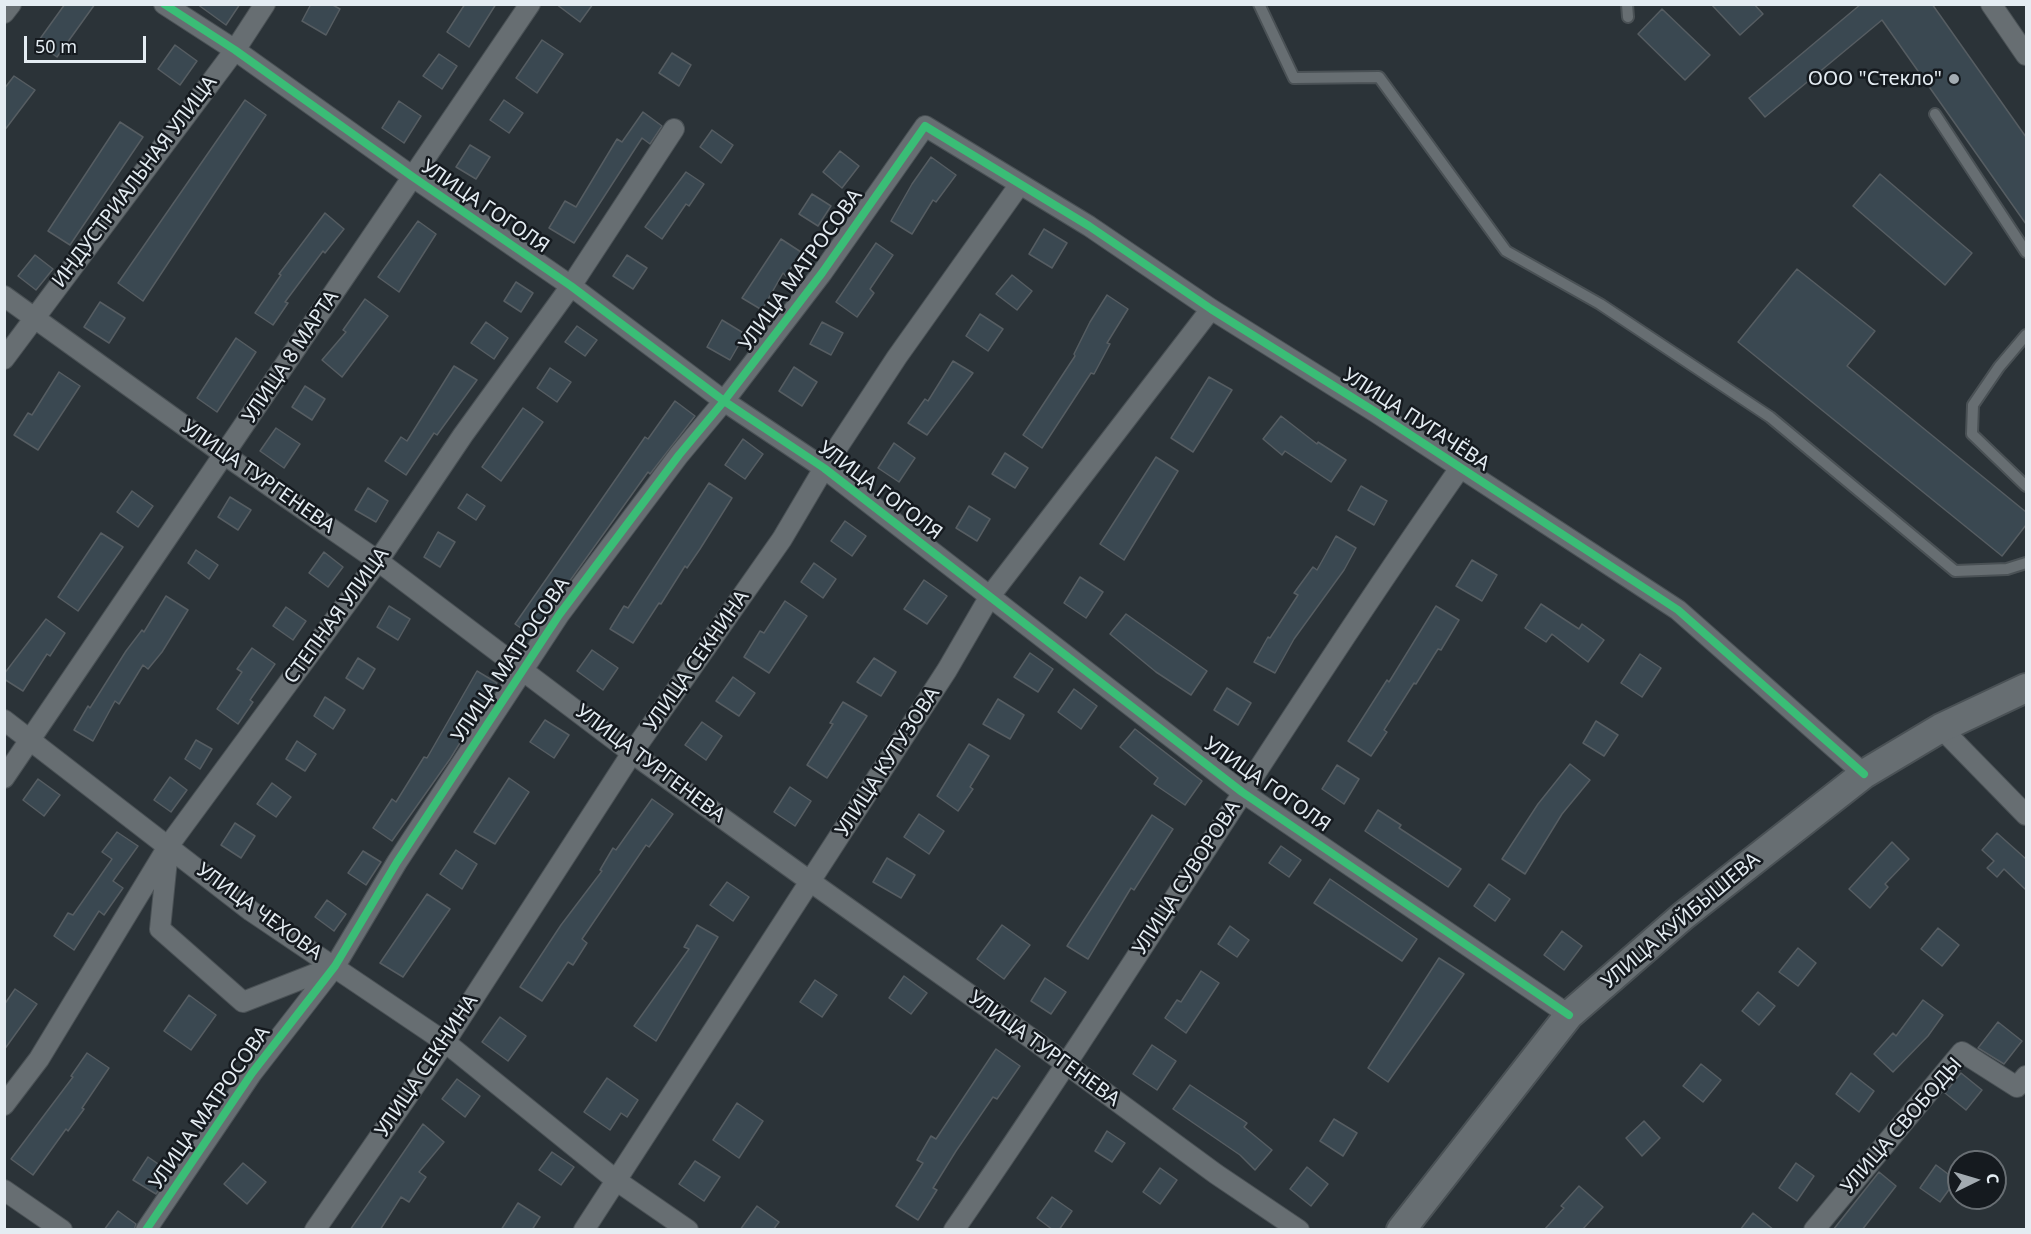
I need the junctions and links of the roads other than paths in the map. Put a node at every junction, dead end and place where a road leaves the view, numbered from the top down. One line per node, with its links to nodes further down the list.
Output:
1 (11, 4): 8 (street)
2 (164, 4): 10 (street, УЛИЦА ГОГОЛЯ)
3 (265, 4): 10 (street, ИНДУСТРИАЛЬНАЯ УЛИЦА)
4 (530, 4): 15 (street, УЛИЦА 8 МАРТА)
5 (1258, 4): 30 (lane)
6 (1627, 4): 9 (lane)
7 (1991, 4): 11 (street)
8 (4, 13)
9 (1628, 17)
10 (235, 50): 15 (street, УЛИЦА ГОГОЛЯ); 21 (street, ИНДУСТРИАЛЬНАЯ УЛИЦА)
11 (2026, 55)
12 (1935, 114): 17 (lane)
13 (925, 126): 16 (street, УЛИЦА ПУГАЧЁВА); 24 (street, УЛИЦА МАТРОСОВА)
14 (674, 129): 18 (street, СТЕПНАЯ УЛИЦА)
15 (413, 177): 18 (street, УЛИЦА ГОГОЛЯ); 25 (street, УЛИЦА 8 МАРТА)
16 (1020, 184): 20 (street, УЛИЦА ПУГАЧЁВА); 26 (street, УЛИЦА СЕКНИНА)
17 (2026, 252)
18 (571, 286): 24 (street, УЛИЦА ГОГОЛЯ); 29 (street, СТЕПНАЯ УЛИЦА)
19 (4, 296): 21 (street, УЛИЦА ТУРГЕНЕВА)
20 (1211, 309): 27 (street, УЛИЦА ПУГАЧЁВА); 31 (street, УЛИЦА КУТУЗОВА)
21 (34, 316): 23 (street, ИНДУСТРИАЛЬНАЯ УЛИЦА); 25 (street, УЛИЦА ТУРГЕНЕВА)
22 (2026, 335): 28 (lane)
23 (4, 359)
24 (724, 401): 26 (street, УЛИЦА ГОГОЛЯ); 32 (street, УЛИЦА МАТРОСОВА)
25 (225, 455): 29 (street, УЛИЦА ТУРГЕНЕВА); 36 (street, УЛИЦА 8 МАРТА)
26 (824, 468): 31 (street, УЛИЦА ГОГОЛЯ); 37 (street, УЛИЦА СЕКНИНА)
27 (1460, 468): 38 (street, УЛИЦА ПУГАЧЁВА); 40 (street, УЛИЦА СУВОРОВА)
28 (2026, 486)
29 (378, 561): 32 (street, УЛИЦА ТУРГЕНЕВА); 42 (street, СТЕПНАЯ УЛИЦА)
30 (2026, 563)
31 (990, 596): 40 (street, УЛИЦА ГОГОЛЯ); 43 (street, УЛИЦА КУТУЗОВА)
32 (524, 669): 37 (street, УЛИЦА ТУРГЕНЕВА); 44 (street, УЛИЦА МАТРОСОВА)
33 (2026, 688): 35 (main road, УЛИЦА КУЙБЫШЕВА)
34 (4, 720): 36 (street, УЛИЦА ЧЕХОВА)
35 (1941, 728): 38 (main road, УЛИЦА КУЙБЫШЕВА); 41 (street)
36 (32, 739): 39 (street); 42 (street, УЛИЦА ЧЕХОВА)
37 (633, 753): 43 (street, УЛИЦА ТУРГЕНЕВА); 46 (street, УЛИЦА СЕКНИНА)
38 (1864, 774): 45 (main road, УЛИЦА КУЙБЫШЕВА)
39 (4, 777)
40 (1242, 792): 45 (street, УЛИЦА ГОГОЛЯ); 47 (street, УЛИЦА СУВОРОВА)
41 (2026, 814)
42 (169, 845): 44 (street, УЛИЦА ЧЕХОВА); 44 (street); 49 (street, СТЕПНАЯ УЛИЦА)
43 (811, 882): 47 (street, УЛИЦА ТУРГЕНЕВА); 50 (street, УЛИЦА КУТУЗОВА)
44 (335, 966): 46 (street, УЛИЦА ЧЕХОВА); 53 (street, УЛИЦА МАТРОСОВА)
45 (1569, 1014): 59 (main road, УЛИЦА КУЙБЫШЕВА)
46 (445, 1042): 50 (street, УЛИЦА ЧЕХОВА); 54 (street, УЛИЦА СЕКНИНА)
47 (1067, 1065): 57 (street, УЛИЦА СУВОРОВА); 58 (street, УЛИЦА ТУРГЕНЕВА)
48 (2026, 1076): 60 (street, УЛИЦА СВОБОДЫ)
49 (4, 1105)
50 (617, 1181): 55 (street, УЛИЦА КУТУЗОВА); 56 (street, УЛИЦА ЧЕХОВА)
51 (4, 1190): 52 (street)
52 (62, 1230)
53 (146, 1230)
54 (315, 1230)
55 (584, 1230)
56 (688, 1230)
57 (954, 1230)
58 (1299, 1230)
59 (1401, 1230)
60 (1814, 1230)

